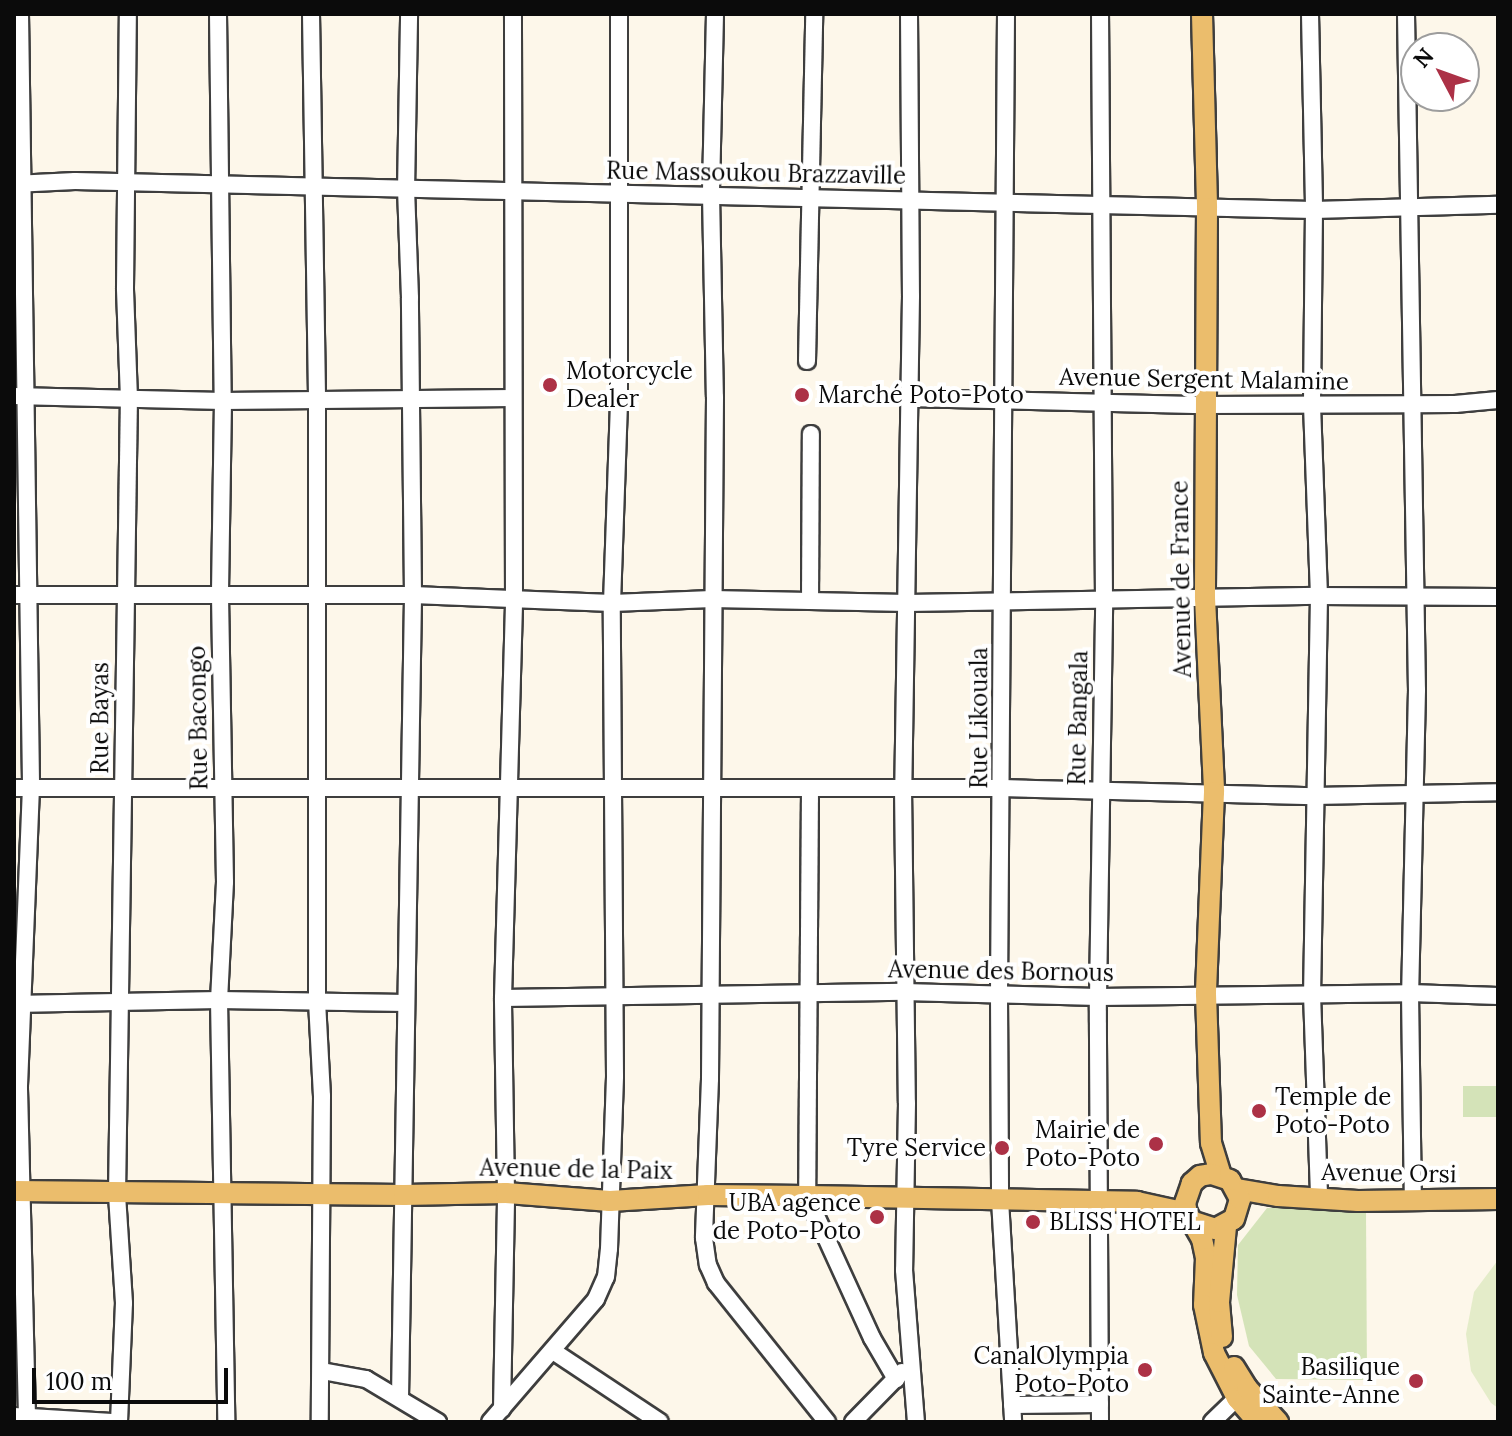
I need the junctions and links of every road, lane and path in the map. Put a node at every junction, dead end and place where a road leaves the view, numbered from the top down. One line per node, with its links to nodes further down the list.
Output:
1 (20, 14): 17 (street)
2 (128, 14): 16 (street, Rue Bayas)
3 (218, 14): 19 (street, Rue Bacongo)
4 (311, 14): 18 (street)
5 (409, 14): 20 (street)
6 (513, 14): 21 (street)
7 (619, 14): 23 (street)
8 (715, 14): 22 (street)
9 (814, 14): 24 (street)
10 (909, 14): 25 (street)
11 (1006, 14): 26 (street, Rue Likouala)
12 (1100, 14): 27 (street, Rue Bangala)
13 (1202, 14): 29 (main road, Avenue de France)
14 (1310, 14): 31 (street)
15 (1406, 14): 30 (street)
16 (126, 183): 17 (street, Rue Massoukou Brazzaville); 19 (street, Rue Massoukou Brazzaville); 36 (street, Rue Bayas)
17 (19, 184): 33 (street)
18 (315, 186): 19 (street, Rue Massoukou Brazzaville); 20 (street, Rue Massoukou Brazzaville); 37 (street)
19 (220, 187): 40 (street, Rue Bacongo)
20 (406, 191): 21 (street, Rue Massoukou Brazzaville); 41 (street)
21 (515, 192): 23 (street, Rue Massoukou Brazzaville); 34 (street)
22 (711, 194): 23 (street, Rue Massoukou Brazzaville); 24 (street, Rue Massoukou Brazzaville); 56 (street)
23 (620, 195): 61 (street)
24 (810, 198): 25 (street, Rue Massoukou Brazzaville); 32 (street)
25 (910, 199): 26 (street, Rue Massoukou Brazzaville); 35 (street)
26 (1007, 202): 27 (street, Rue Massoukou Brazzaville); 38 (street, Rue Likouala)
27 (1099, 205): 29 (street, Rue Massoukou Brazzaville); 42 (street, Rue Bangala)
28 (1498, 205): 30 (street, Rue Massoukou Brazzaville)
29 (1207, 208): 31 (street, Rue Massoukou Brazzaville); 44 (main road, Avenue de France)
30 (1412, 208): 31 (street, Rue Massoukou Brazzaville); 43 (street)
31 (1314, 210): 45 (street)
32 (807, 361)
33 (20, 396): 36 (street); 47 (street)
34 (513, 398): 41 (street); 59 (street)
35 (909, 398): 38 (street, Avenue Sergent Malamine); 62 (street)
36 (129, 399): 40 (street); 48 (street, Rue Bayas)
37 (317, 400): 40 (street); 41 (street); 51 (street)
38 (1003, 400): 42 (street, Avenue Sergent Malamine); 57 (street, Rue Likouala)
39 (1498, 400): 43 (street, Avenue Sergent Malamine)
40 (223, 401): 50 (street, Rue Bacongo)
41 (410, 401): 49 (street)
42 (1101, 402): 44 (street, Avenue Sergent Malamine); 58 (street, Rue Bangala)
43 (1413, 403): 45 (street, Avenue Sergent Malamine); 53 (street)
44 (1204, 405): 45 (street, Avenue Sergent Malamine); 55 (main road, Avenue de France)
45 (1312, 405): 52 (street)
46 (811, 434): 60 (street)
47 (20, 595): 48 (street); 65 (street)
48 (123, 595): 50 (street); 66 (street, Rue Bayas)
49 (413, 595): 51 (street); 59 (street); 73 (street)
50 (220, 596): 51 (street); 72 (street, Rue Bacongo)
51 (316, 596): 63 (street)
52 (1319, 596): 53 (street); 55 (street); 79 (street)
53 (1414, 596): 54 (street); 77 (street)
54 (1498, 597)
55 (1205, 598): 58 (street); 76 (main road, Avenue de France)
56 (712, 599): 60 (street); 61 (street); 67 (street)
57 (1003, 599): 58 (street); 62 (street); 70 (street, Rue Likouala)
58 (1104, 599): 75 (street, Rue Bangala)
59 (514, 600): 61 (street); 64 (street)
60 (810, 601): 62 (street)
61 (612, 603): 74 (street)
62 (907, 603): 69 (street)
63 (319, 786): 72 (street); 73 (street); 92 (street)
64 (511, 786): 73 (street); 74 (street); 89 (street)
65 (31, 787): 66 (street); 68 (street); 95 (street)
66 (124, 787): 72 (street); 93 (street, Rue Bayas)
67 (711, 787): 71 (street); 74 (street); 82 (street)
68 (14, 788)
69 (903, 788): 70 (street); 71 (street); 80 (street)
70 (1002, 788): 75 (street); 86 (street, Rue Likouala)
71 (810, 789): 85 (street)
72 (222, 790): 91 (street, Rue Bacongo)
73 (411, 790): 94 (street)
74 (615, 790): 90 (street)
75 (1101, 791): 76 (street); 88 (street, Rue Bangala)
76 (1214, 792): 79 (street); 83 (main road, Avenue de France)
77 (1414, 792): 78 (street); 79 (street); 81 (street)
78 (1498, 792)
79 (1314, 796): 84 (street)
80 (904, 992): 85 (street, Avenue des Bornous); 86 (street, Avenue des Bornous); 106 (street)
81 (1410, 993): 84 (street, Avenue des Bornous); 87 (street, Avenue des Bornous); 109 (street)
82 (709, 994): 85 (street, Avenue des Bornous); 90 (street, Avenue des Bornous); 103 (street)
83 (1206, 994): 84 (street, Avenue des Bornous); 88 (street, Avenue des Bornous); 99 (main road, Avenue de France)
84 (1312, 994): 105 (street)
85 (807, 995): 104 (street)
86 (999, 995): 88 (street, Avenue des Bornous); 108 (street, Rue Likouala)
87 (1498, 996)
88 (1098, 997): 112 (street, Rue Bangala)
89 (503, 998): 90 (street, Avenue des Bornous); 98 (street)
90 (612, 998): 110 (street)
91 (219, 1000): 92 (street); 93 (street); 100 (street, Rue Bacongo)
92 (317, 1001): 94 (street); 97 (street)
93 (123, 1002): 95 (street); 101 (street, Rue Bayas)
94 (406, 1003): 102 (street)
95 (17, 1004): 96 (street)
96 (17, 1192): 101 (main road, Avenue de la Paix); 123 (street)
97 (320, 1192): 100 (main road, Avenue de la Paix); 102 (main road, Avenue de la Paix); 116 (street)
98 (506, 1193): 102 (main road, Avenue de la Paix); 110 (main road, Avenue de la Paix); 121 (street)
99 (1219, 1193): 105 (main road, Avenue Orsi); 111 (main road); 113 (main road); 113 (main road); 119 (main road)
100 (223, 1194): 101 (main road, Avenue de la Paix); 127 (street, Rue Bacongo)
101 (117, 1195): 126 (street, Rue Bayas)
102 (404, 1195): 118 (street)
103 (708, 1195): 104 (main road, Avenue de la Paix); 110 (main road, Avenue de la Paix); 132 (street)
104 (807, 1196): 106 (main road, Avenue de la Paix); 117 (street)
105 (1319, 1198): 109 (main road, Avenue Orsi)
106 (904, 1199): 108 (main road, Avenue de la Paix); 115 (street)
107 (1498, 1199): 109 (main road, Avenue Orsi)
108 (1000, 1200): 112 (main road, Avenue de la Paix); 122 (street, Rue Likouala)
109 (1413, 1200)
110 (610, 1201): 114 (street)
111 (1137, 1202): 112 (main road, Avenue de la Paix); 113 (main road)
112 (1100, 1203): 120 (street, Rue Bangala)
113 (1190, 1218): 119 (main road)
114 (553, 1351): 121 (street); 131 (street)
115 (909, 1365): 117 (street); 134 (street)
116 (322, 1371): 118 (street); 128 (street)
117 (896, 1379): 133 (street)
118 (400, 1398): 129 (street)
119 (1249, 1402): 124 (street); 136 (main road)
120 (1100, 1404): 122 (street); 135 (street, Rue Bangala)
121 (502, 1409): 130 (street)
122 (1012, 1413)
123 (22, 1418): 125 (street)
124 (1219, 1420)
125 (112, 1422)
126 (119, 1422)
127 (226, 1422)
128 (320, 1422)
129 (438, 1422)
130 (490, 1422)
131 (660, 1422)
132 (827, 1422)
133 (853, 1422)
134 (916, 1422)
135 (1100, 1422)
136 (1278, 1422)

